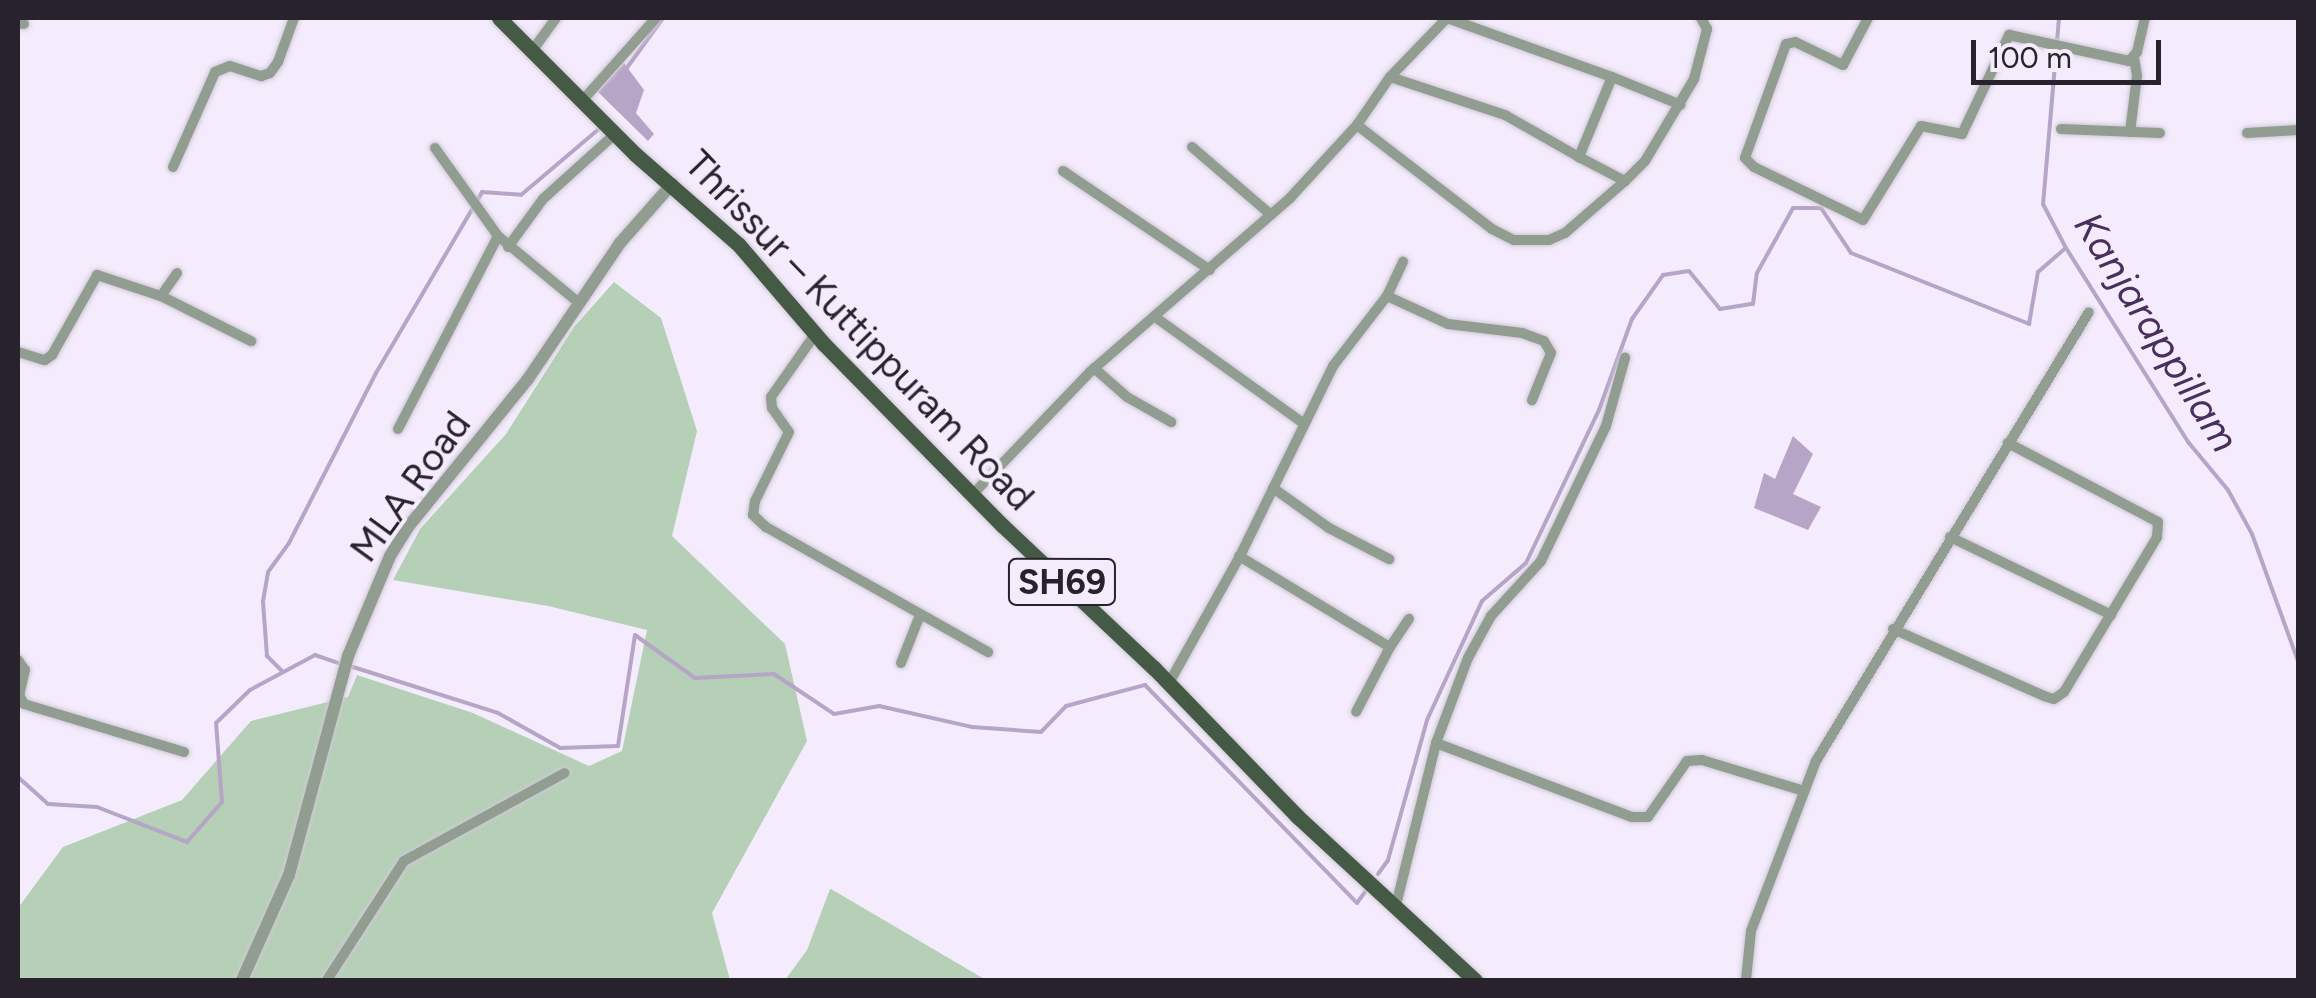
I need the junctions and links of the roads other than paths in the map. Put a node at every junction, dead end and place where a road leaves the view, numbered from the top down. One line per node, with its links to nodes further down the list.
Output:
1 (294, 18): 25 (street)
2 (499, 18): 9 (main road, Thrissur – Kuttippuram Road / SH69)
3 (556, 18): 9 (street)
4 (656, 18): 13 (street)
5 (1447, 18): 11 (street); 12 (street)
6 (1701, 18): 14 (street)
7 (1868, 18): 10 (street)
8 (2146, 18): 10 (street)
9 (532, 51): 13 (main road, Thrissur – Kuttippuram Road / SH69)
10 (2134, 58): 19 (street)
11 (1390, 77): 15 (street); 24 (street)
12 (1612, 77): 14 (street); 24 (street)
13 (582, 100): 16 (main road, Thrissur – Kuttippuram Road / SH69)
14 (1682, 105): 27 (street)
15 (1358, 124): 27 (street); 29 (street)
16 (608, 127): 28 (main road, Thrissur – Kuttippuram Road / SH69); 31 (street)
17 (2061, 129): 19 (street)
18 (2298, 130): 21 (street)
19 (2130, 132): 20 (street)
20 (2160, 133)
21 (2247, 133)
22 (1192, 147): 29 (street)
23 (435, 148): 30 (street)
24 (1579, 157): 27 (street)
25 (173, 167)
26 (1064, 171): 33 (street)
27 (1625, 182)
28 (672, 184): 37 (street, MLA Road); 40 (main road, Thrissur – Kuttippuram Road / SH69)
29 (1271, 216): 33 (street)
30 (498, 236): 31 (street); 48 (street)
31 (508, 247): 37 (street)
32 (1403, 261): 36 (street)
33 (1210, 270): 39 (street)
34 (177, 273): 35 (street)
35 (161, 296): 41 (street); 42 (street)
36 (1387, 296): 45 (street); 47 (street)
37 (579, 303): 70 (street, MLA Road)
38 (2089, 312): 49 (street)
39 (1155, 317): 44 (street); 47 (street)
40 (816, 333): 51 (main road, Thrissur – Kuttippuram Road / SH69); 55 (street)
41 (251, 341)
42 (18, 352)
43 (1626, 358): 65 (street)
44 (1094, 368): 46 (street); 51 (street)
45 (1532, 400)
46 (1170, 422)
47 (1303, 423): 50 (street)
48 (398, 428)
49 (2008, 443): 52 (street); 56 (street)
50 (1273, 488): 53 (street); 54 (street)
51 (972, 494): 63 (main road, Thrissur – Kuttippuram Road / SH69)
52 (1950, 538): 56 (street); 58 (street)
53 (1240, 556): 59 (street); 63 (street)
54 (1389, 559)
55 (920, 615): 60 (street); 62 (street)
56 (2110, 615): 58 (street)
57 (1409, 619): 59 (street)
58 (1894, 629): 68 (street)
59 (1390, 648): 64 (street)
60 (988, 652)
61 (18, 660): 66 (street)
62 (901, 663)
63 (1170, 683): 69 (main road, Thrissur – Kuttippuram Road / SH69)
64 (1356, 712)
65 (1436, 743): 68 (street); 69 (street)
66 (184, 752)
67 (566, 772): 71 (street)
68 (1804, 792): 73 (street)
69 (1396, 905): 72 (main road, Thrissur – Kuttippuram Road / SH69)
70 (242, 980)
71 (327, 980)
72 (1475, 980)
73 (1746, 980)

